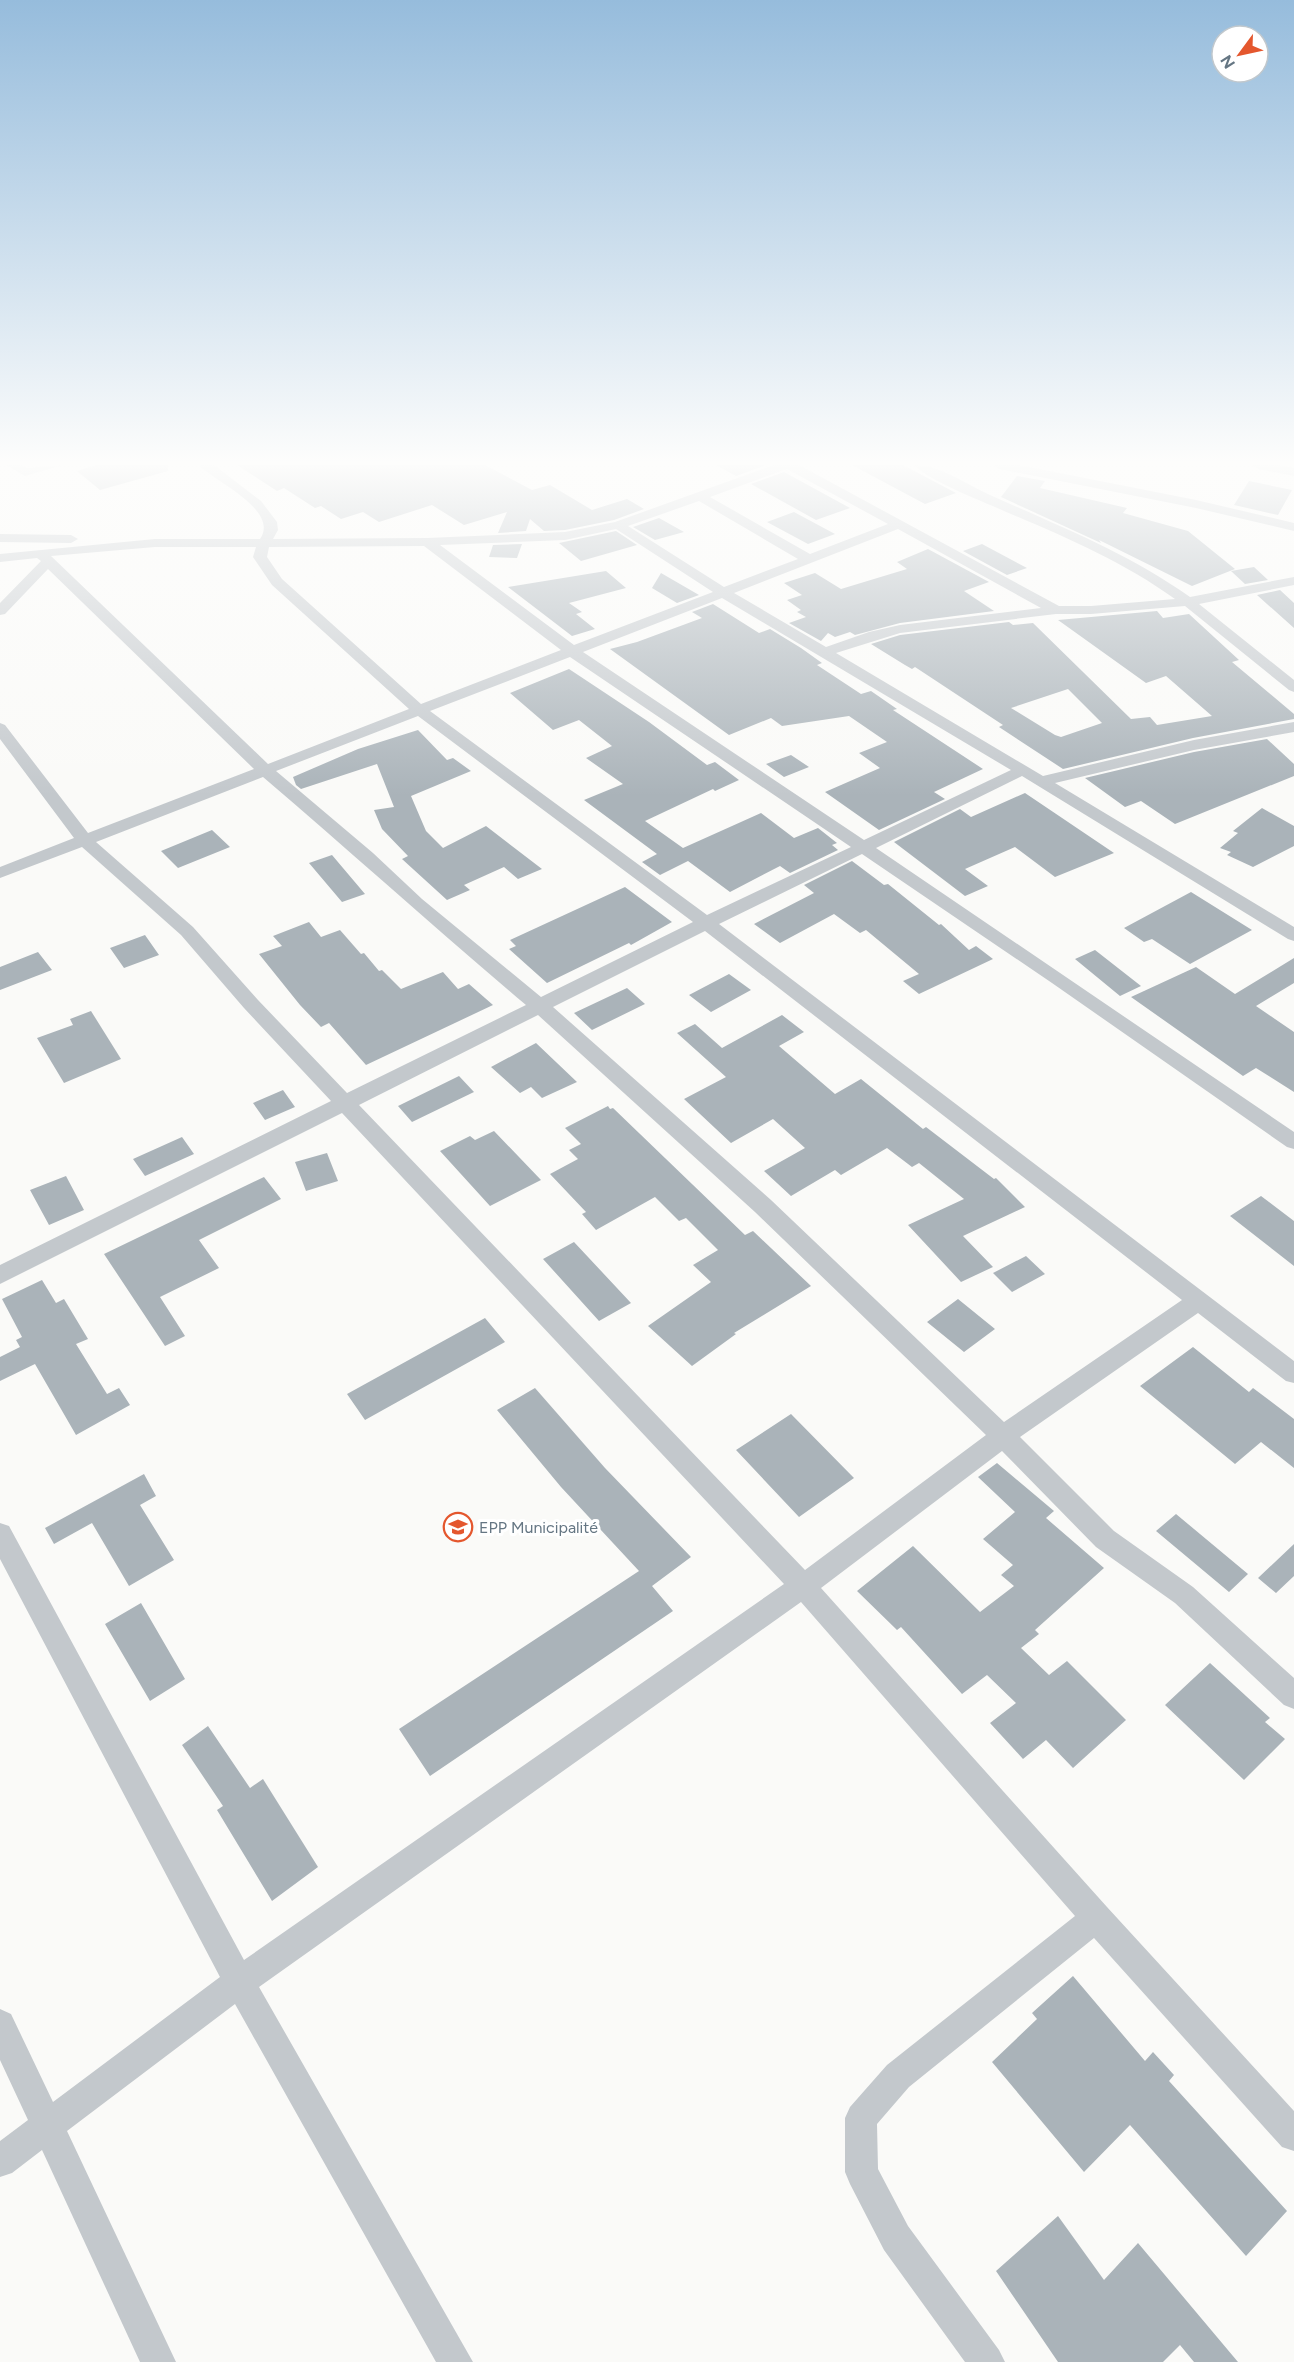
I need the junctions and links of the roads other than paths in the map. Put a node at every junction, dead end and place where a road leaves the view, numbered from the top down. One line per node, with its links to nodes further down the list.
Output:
1 (29, 575): 13 (street)
2 (63, 575): 20 (street)
3 (273, 575): 17 (street)
4 (471, 575): 14 (street)
5 (696, 575): 10 (street)
6 (766, 575): 10 (street)
7 (993, 575): 12 (street)
8 (1148, 575): 11 (street)
9 (1293, 581): 11 (street)
10 (724, 593): 14 (street); 15 (street)
11 (1187, 602): 12 (street); 16 (street)
12 (1056, 610): 15 (street)
13 (0, 611)
14 (573, 652): 17 (street); 24 (street)
15 (826, 652): 21 (street)
16 (1294, 687)
17 (420, 711): 20 (street); 26 (street)
18 (1294, 727): 22 (street)
19 (0, 728): 23 (street)
20 (265, 770): 23 (street); 28 (street)
21 (1023, 770): 22 (street); 24 (street)
22 (1041, 781): 27 (street)
23 (84, 840): 25 (street); 29 (street)
24 (865, 848): 26 (street); 30 (street)
25 (0, 873)
26 (706, 923): 28 (street); 32 (street)
27 (1294, 935)
28 (541, 1006): 29 (street); 34 (street)
29 (345, 1103): 31 (street); 36 (street)
30 (1294, 1142)
31 (0, 1275)
32 (1199, 1300): 33 (street); 34 (street)
33 (1294, 1374)
34 (1003, 1436): 36 (street); 37 (street)
35 (0, 1534): 39 (street)
36 (802, 1586): 38 (street); 39 (street)
37 (1294, 1696)
38 (1096, 1918): 42 (street); 46 (street)
39 (238, 1982): 41 (street); 45 (street)
40 (0, 2025): 41 (street)
41 (46, 2126): 43 (street); 44 (street)
42 (1294, 2135)
43 (0, 2161)
44 (158, 2362)
45 (455, 2362)
46 (987, 2362)

